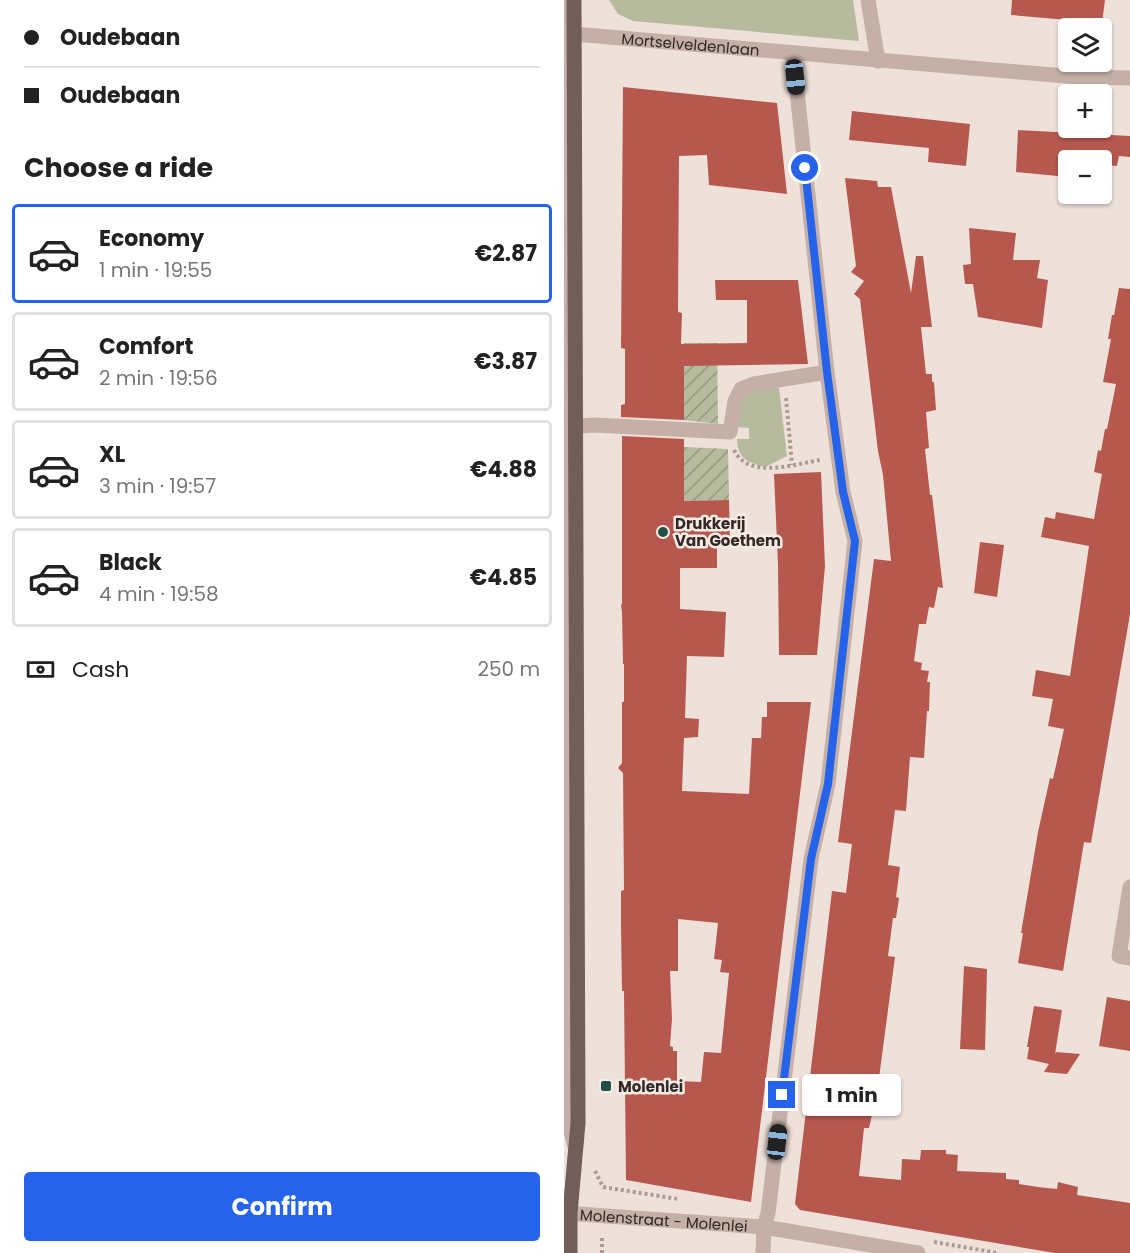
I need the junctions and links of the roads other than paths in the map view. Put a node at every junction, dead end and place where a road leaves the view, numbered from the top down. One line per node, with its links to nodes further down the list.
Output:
1 (564, 0): 8 (street)
2 (574, 0): 4 (main road)
3 (868, 0): 6 (street)
4 (574, 34): 5 (street, Mortselveldenlaan); 8 (main road)
5 (793, 54): 6 (street, Mortselveldenlaan); 9 (street)
6 (878, 61): 7 (street, Mortselveldenlaan)
7 (1130, 78)
8 (568, 138): 10 (main road); 13 (street)
9 (827, 372): 10 (street); 15 (street)
10 (577, 426): 13 (main road)
11 (1130, 887): 12 (street)
12 (1130, 958)
13 (577, 1153): 14 (main road)
14 (567, 1213): 15 (street, Molenstraat - Molenlei); 16 (main road)
15 (764, 1227): 17 (street); 18 (street, Molenstraat - Molenlei)
16 (570, 1253)
17 (763, 1253)
18 (918, 1253)

